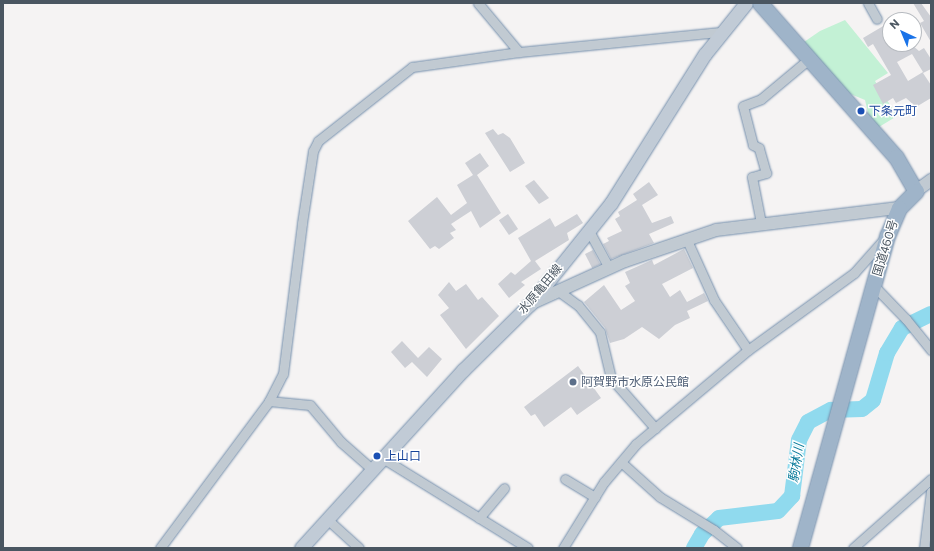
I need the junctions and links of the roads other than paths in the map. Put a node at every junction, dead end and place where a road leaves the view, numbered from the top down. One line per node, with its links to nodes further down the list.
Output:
1 (478, 3): 7 (street)
2 (746, 3): 6 (main road, 水原亀田線)
3 (868, 3): 5 (street)
4 (766, 5): 8 (highway)
5 (877, 19)
6 (721, 32): 7 (street); 13 (main road, 水原亀田線)
7 (519, 52): 22 (street)
8 (809, 59): 10 (highway); 12 (street)
9 (931, 180): 10 (street)
10 (916, 191): 11 (highway, 国道460号)
11 (899, 208): 12 (street); 14 (highway, 国道460号)
12 (761, 223): 15 (street)
13 (589, 231): 16 (street); 19 (main road, 水原亀田線)
14 (887, 236): 17 (highway, 国道460号); 20 (street)
15 (686, 238): 16 (street); 20 (street)
16 (609, 268): 18 (street)
17 (874, 286): 21 (street); 40 (highway, 国道460号)
18 (556, 290): 19 (street); 23 (street)
19 (530, 304): 24 (main road, 水原亀田線)
20 (748, 350): 23 (street)
21 (930, 351)
22 (269, 401): 26 (street); 34 (street)
23 (655, 428): 25 (street)
24 (384, 458): 26 (main road, 水原亀田線); 33 (street)
25 (622, 462): 31 (street); 39 (street)
26 (373, 470): 32 (main road, 水原亀田線)
27 (565, 479): 31 (street)
28 (931, 479): 41 (street)
29 (504, 488): 33 (street)
30 (931, 491): 42 (street)
31 (595, 497): 38 (street)
32 (327, 518): 35 (main road, 水原亀田線); 36 (street)
33 (479, 518): 37 (street)
34 (160, 548)
35 (301, 548)
36 (359, 548)
37 (528, 548)
38 (563, 548)
39 (737, 548)
40 (800, 548)
41 (853, 548)
42 (924, 548)

